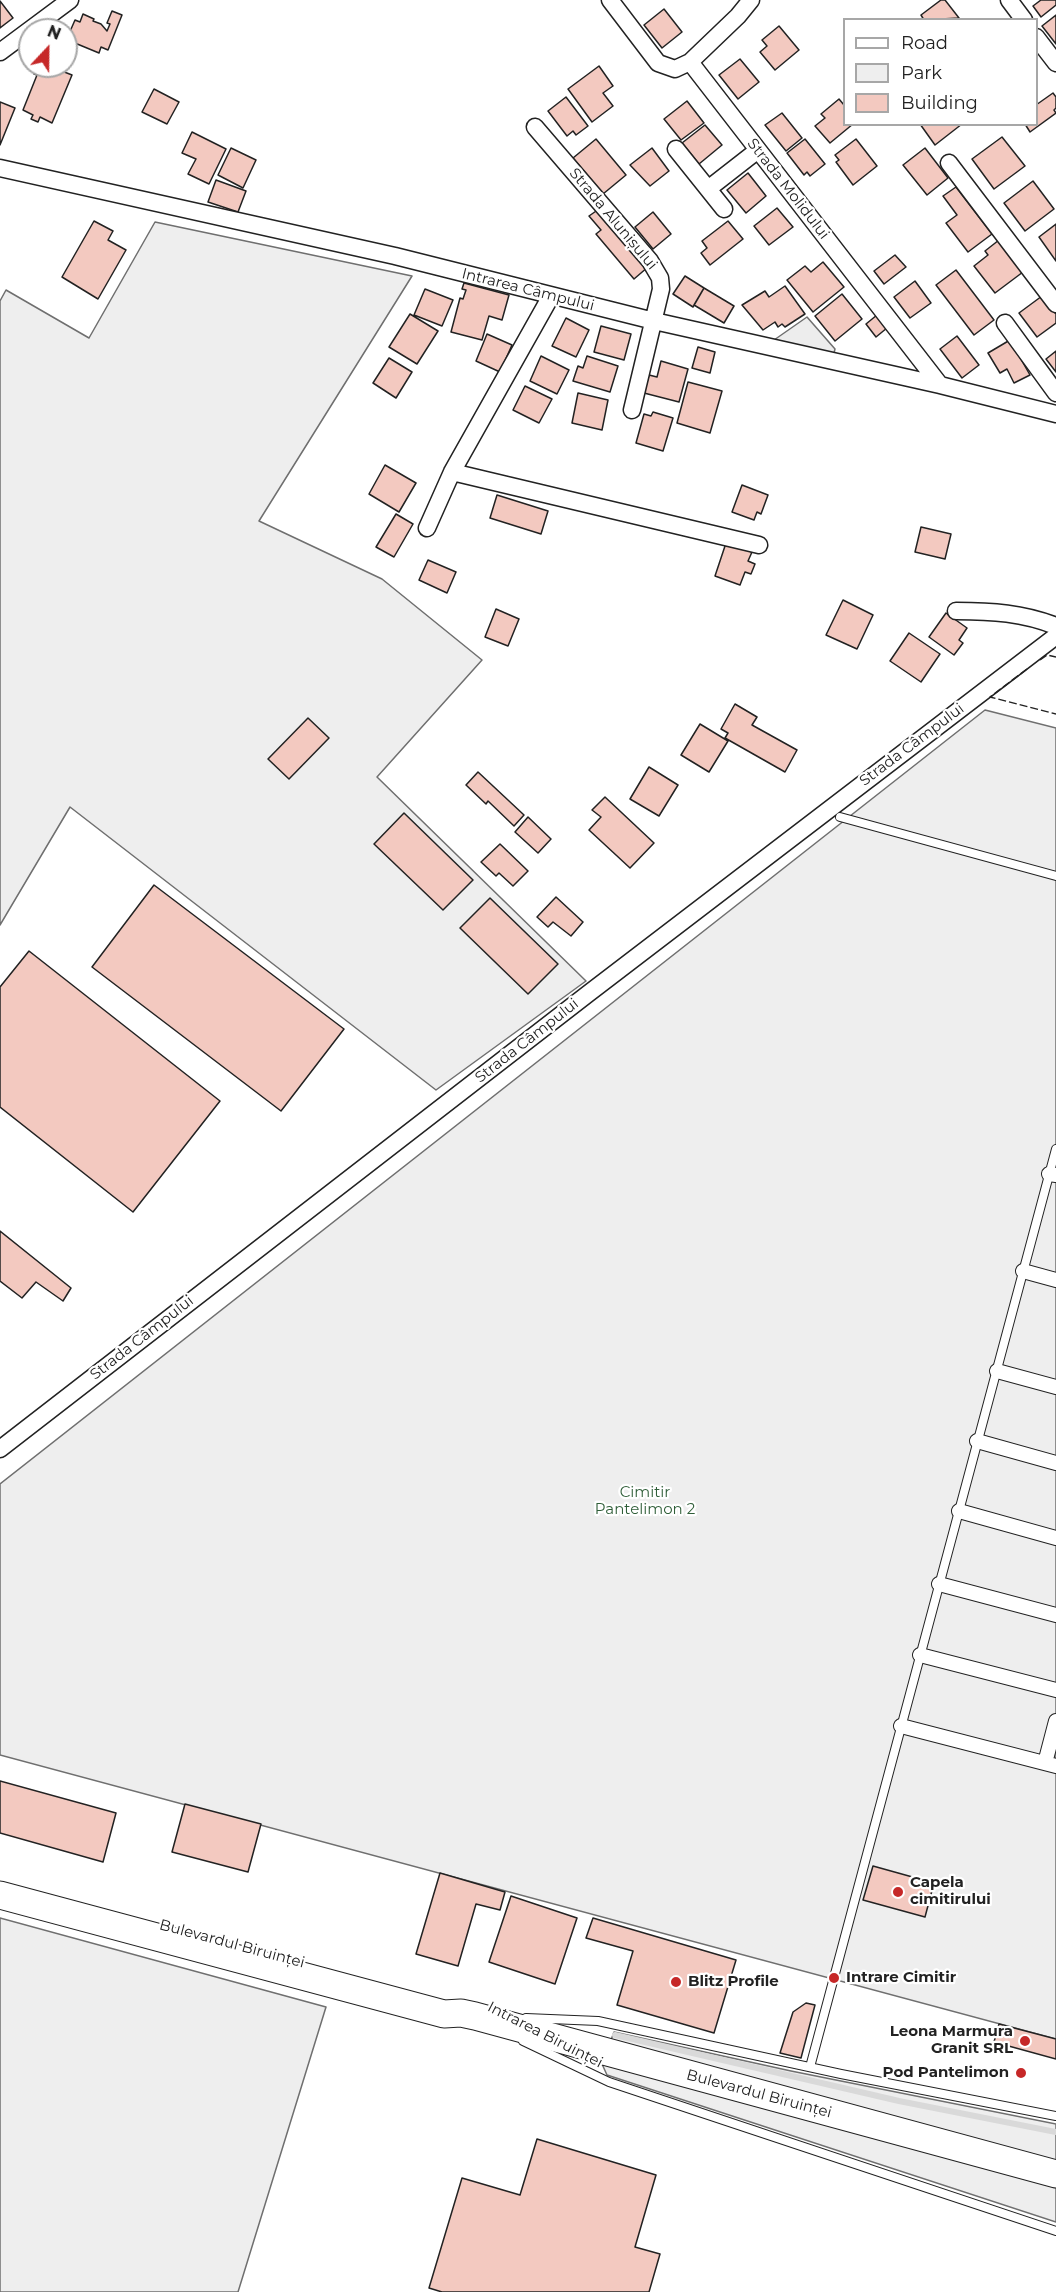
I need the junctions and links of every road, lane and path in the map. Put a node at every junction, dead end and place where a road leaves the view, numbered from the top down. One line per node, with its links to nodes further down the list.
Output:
1 (610, 0): 8 (street)
2 (751, 0): 8 (street)
3 (1010, 0): 5 (street)
4 (62, 2): 7 (street)
5 (1023, 18)
6 (1038, 40): 9 (street)
7 (0, 52)
8 (690, 62): 12 (street, Strada Molidului)
9 (1056, 63)
10 (536, 127): 19 (street, Strada Alunișului)
11 (676, 148): 15 (street)
12 (758, 150): 15 (street); 21 (street, Strada Molidului)
13 (949, 163): 18 (street)
14 (0, 168): 17 (street, Intrarea Câmpului)
15 (708, 189): 16 (street)
16 (724, 209)
17 (551, 296): 19 (street, Intrarea Câmpului); 25 (street)
18 (1056, 304)
19 (654, 321): 21 (street, Intrarea Câmpului); 23 (street, Strada Alunișului)
20 (1005, 323): 22 (street)
21 (940, 385): 24 (street, Intrarea Câmpului)
22 (1056, 393)
23 (632, 410)
24 (1056, 414)
25 (452, 472): 26 (street); 27 (street)
26 (427, 528)
27 (759, 545)
28 (956, 611): 29 (street)
29 (1055, 636): 39 (street, Strada Câmpului)
30 (840, 817): 31 (lane)
31 (1056, 876)
32 (1056, 1149): 33 (lane)
33 (1053, 1174): 34 (lane)
34 (1023, 1271): 35 (street); 36 (lane)
35 (1056, 1280)
36 (996, 1371): 37 (street); 38 (lane)
37 (1056, 1387)
38 (977, 1442): 40 (street); 41 (lane)
39 (0, 1449)
40 (1056, 1463)
41 (959, 1511): 42 (street); 43 (lane)
42 (1056, 1538)
43 (939, 1584): 44 (street); 45 (lane)
44 (1056, 1615)
45 (920, 1655): 46 (street); 48 (lane)
46 (1056, 1690)
47 (1056, 1721): 49 (street)
48 (901, 1726): 49 (street); 53 (lane)
49 (1050, 1764)
50 (0, 1882): 52 (main road, Bulevardul Biruinței)
51 (0, 1895): 52 (main road, Bulevardul Biruinței)
52 (468, 2014): 53 (lane, Intrarea Biruinței); 55 (main road, Bulevardul Biruinței); 56 (lane, Intrarea Biruinței)
53 (810, 2067): 54 (lane, Intrarea Biruinței)
54 (1056, 2116)
55 (1056, 2174)
56 (1056, 2230)

